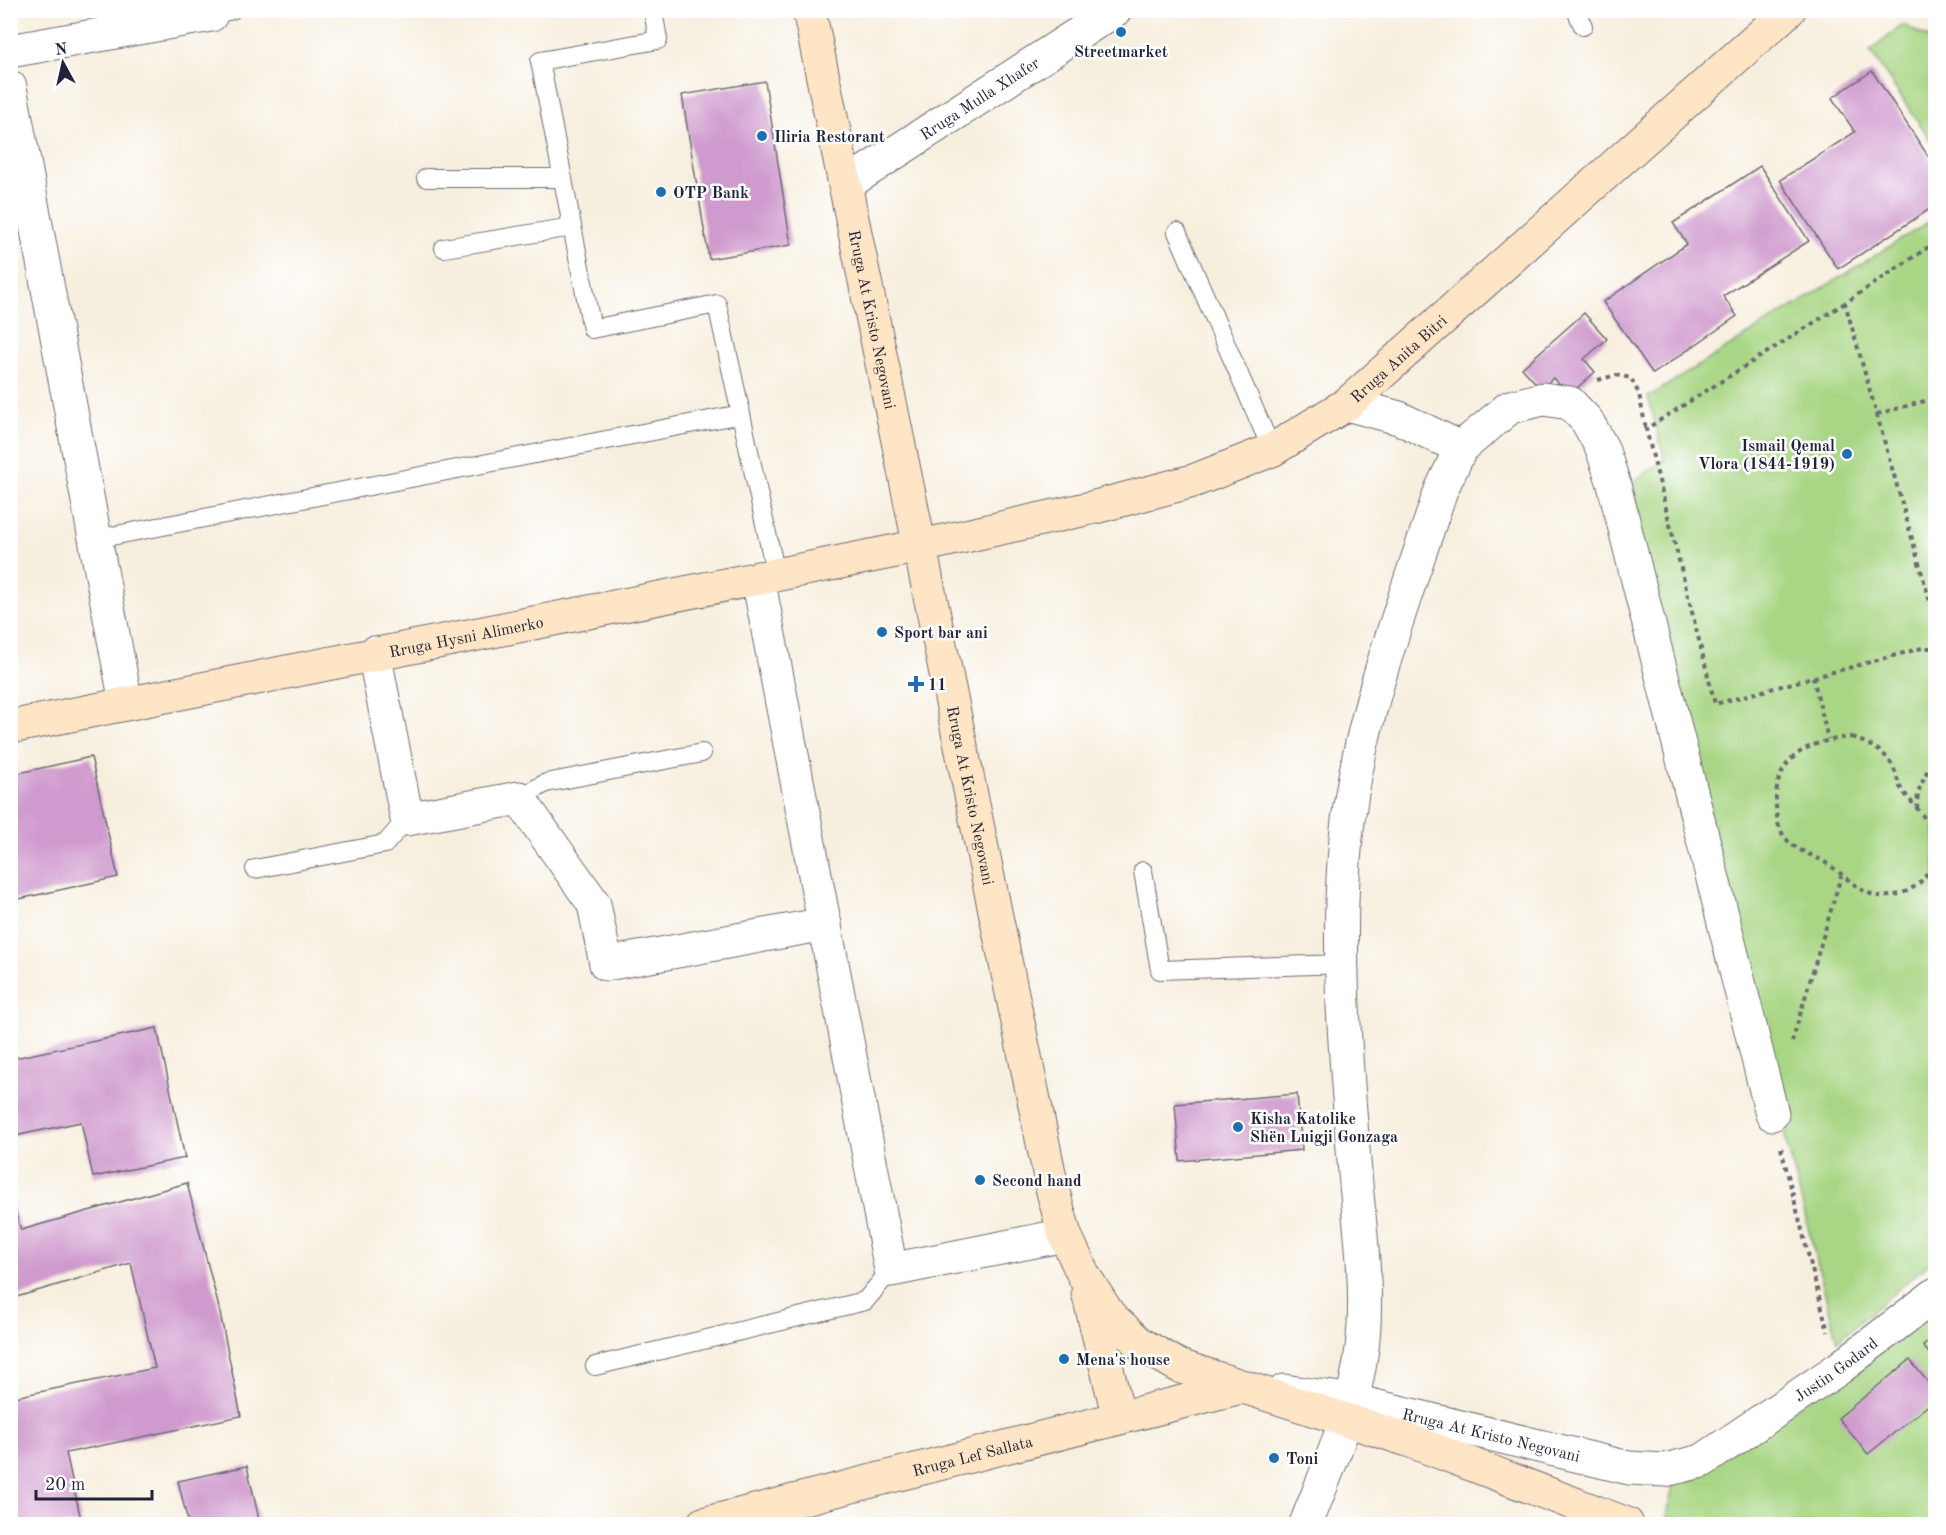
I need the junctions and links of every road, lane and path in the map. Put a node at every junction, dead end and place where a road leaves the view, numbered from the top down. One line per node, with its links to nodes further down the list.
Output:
1 (653, 10): 9 (lane)
2 (808, 10): 10 (main road, Rruga At Kristo Negovani)
3 (1115, 10): 10 (street, Rruga Mulla Xhafer)
4 (1789, 10): 18 (main road, Rruga Anita Bitri)
5 (217, 12): 6 (street)
6 (10, 51)
7 (11, 89): 24 (street)
8 (426, 178): 9 (lane)
9 (563, 178): 11 (lane)
10 (845, 185): 25 (main road, Rruga At Kristo Negovani)
11 (572, 227): 14 (lane); 19 (lane)
12 (1178, 231): 23 (lane)
13 (1935, 242): 15 (path)
14 (444, 248)
15 (1845, 303): 20 (path); 21 (path)
16 (1935, 398): 20 (path)
17 (1570, 403): 21 (path); 22 (street); 46 (street)
18 (1347, 404): 22 (street); 23 (main road, Rruga Anita Bitri)
19 (741, 414): 24 (lane); 26 (lane)
20 (1877, 414): 27 (path)
21 (1646, 429): 30 (path)
22 (1461, 448): 44 (street)
23 (1272, 450): 25 (main road, Rruga Anita Bitri)
24 (96, 539): 31 (street)
25 (921, 546): 26 (main road, Rruga Hysni Alimerko); 47 (main road, Rruga At Kristo Negovani)
26 (767, 576): 29 (main road, Rruga Hysni Alimerko); 43 (street)
27 (1935, 623)
28 (1935, 648): 30 (path)
29 (374, 653): 31 (main road, Rruga Hysni Alimerko); 38 (street)
30 (1813, 677): 33 (path)
31 (126, 703): 32 (main road, Rruga Hysni Alimerko)
32 (10, 727)
33 (1828, 739): 37 (path); 42 (path)
34 (1935, 751): 37 (path)
35 (702, 753): 36 (lane)
36 (519, 798): 38 (street); 43 (street)
37 (1917, 809): 39 (path)
38 (407, 819): 40 (lane)
39 (1935, 852): 42 (path)
40 (255, 869)
41 (1143, 871): 44 (lane)
42 (1840, 876): 45 (path)
43 (825, 924): 48 (street)
44 (1343, 964): 54 (street)
45 (1791, 1046)
46 (1772, 1113): 52 (path)
47 (1065, 1235): 48 (street); 49 (main road, Rruga At Kristo Negovani)
48 (891, 1270): 51 (lane)
49 (1084, 1276): 53 (main road, Rruga At Kristo Negovani); 55 (main road)
50 (1935, 1294): 52 (street, Justin Godard)
51 (595, 1366)
52 (1838, 1369): 56 (street, Justin Godard)
53 (1241, 1386): 54 (main road, Rruga At Kristo Negovani); 55 (main road, Rruga Lef Sallata)
54 (1350, 1410): 56 (street, Rruga At Kristo Negovani); 57 (main road, Rruga At Kristo Negovani); 59 (street)
55 (1119, 1418): 58 (main road, Rruga Lef Sallata)
56 (1734, 1441)
57 (1585, 1518): 60 (main road, Rruga At Kristo Negovani)
58 (703, 1524)
59 (1306, 1524)
60 (1627, 1524)

